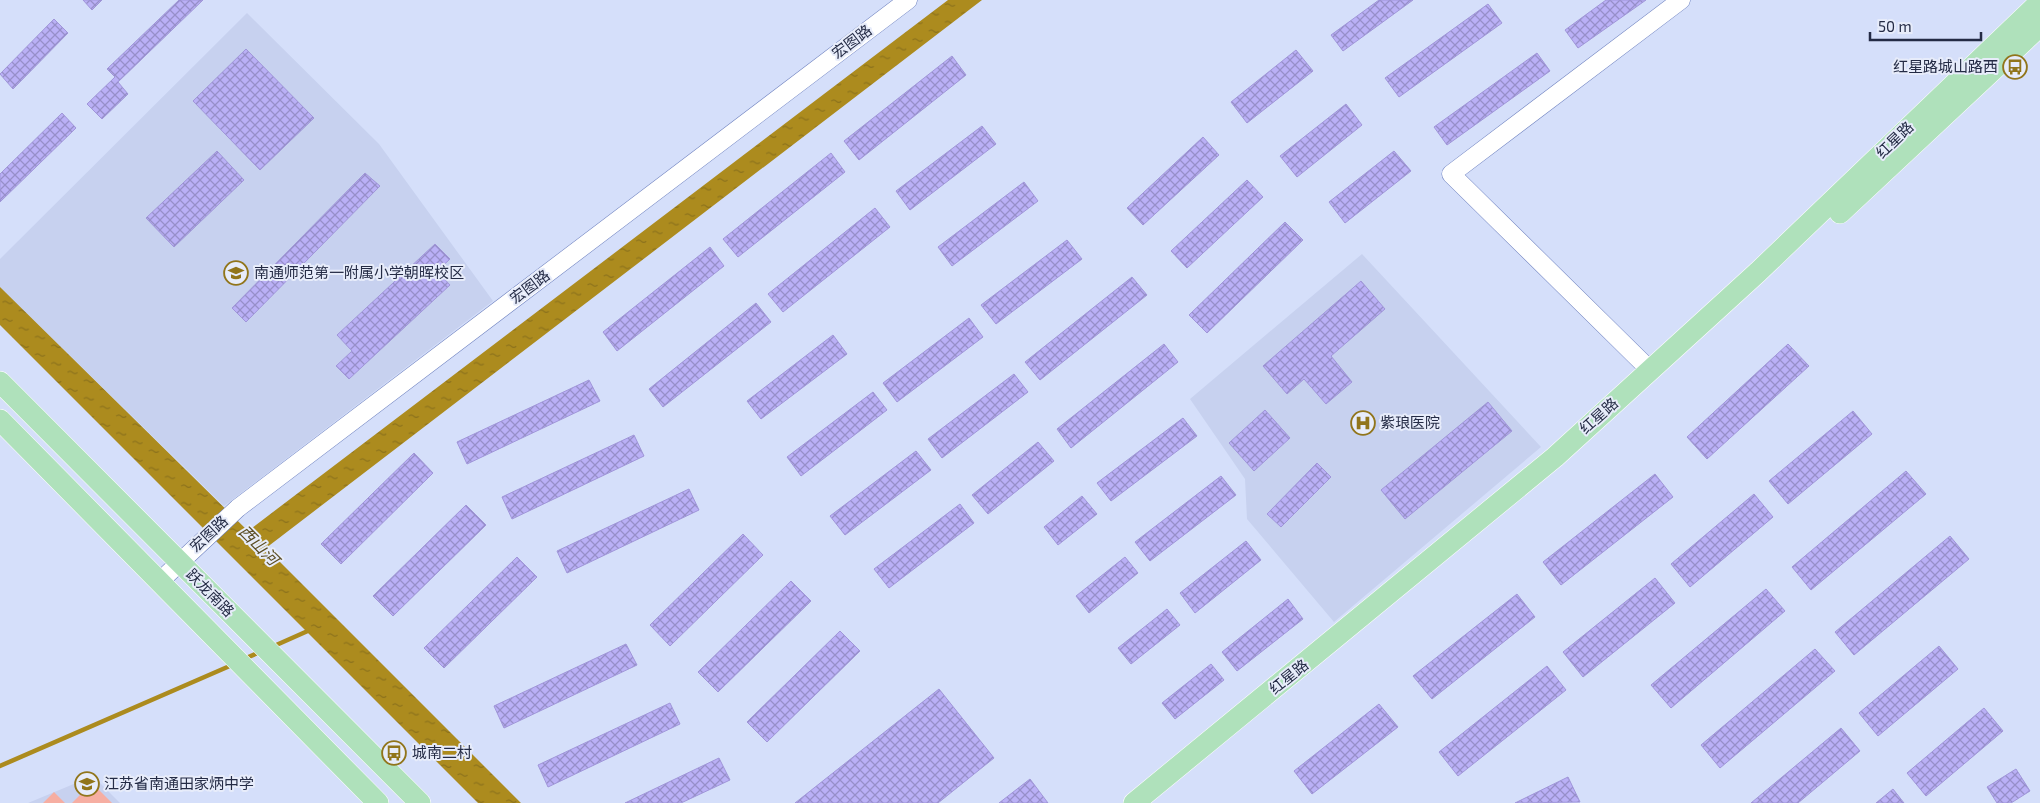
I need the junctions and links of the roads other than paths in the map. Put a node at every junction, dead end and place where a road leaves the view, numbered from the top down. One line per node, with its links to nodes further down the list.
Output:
1 (908, 0): 8 (street, 宏图路)
2 (1681, 0): 5 (street)
3 (2040, 2): 5 (main road, 红星路)
4 (2040, 26): 13 (main road, 红星路)
5 (1650, 370): 12 (main road, 红星路)
6 (0, 382): 8 (main road, 跃龙南路)
7 (0, 420): 9 (main road, 跃龙南路)
8 (179, 562): 9 (street, 宏图路); 11 (main road, 跃龙南路)
9 (158, 582): 10 (main road, 跃龙南路)
10 (378, 803)
11 (420, 803)
12 (1134, 803)
13 (1152, 803)

